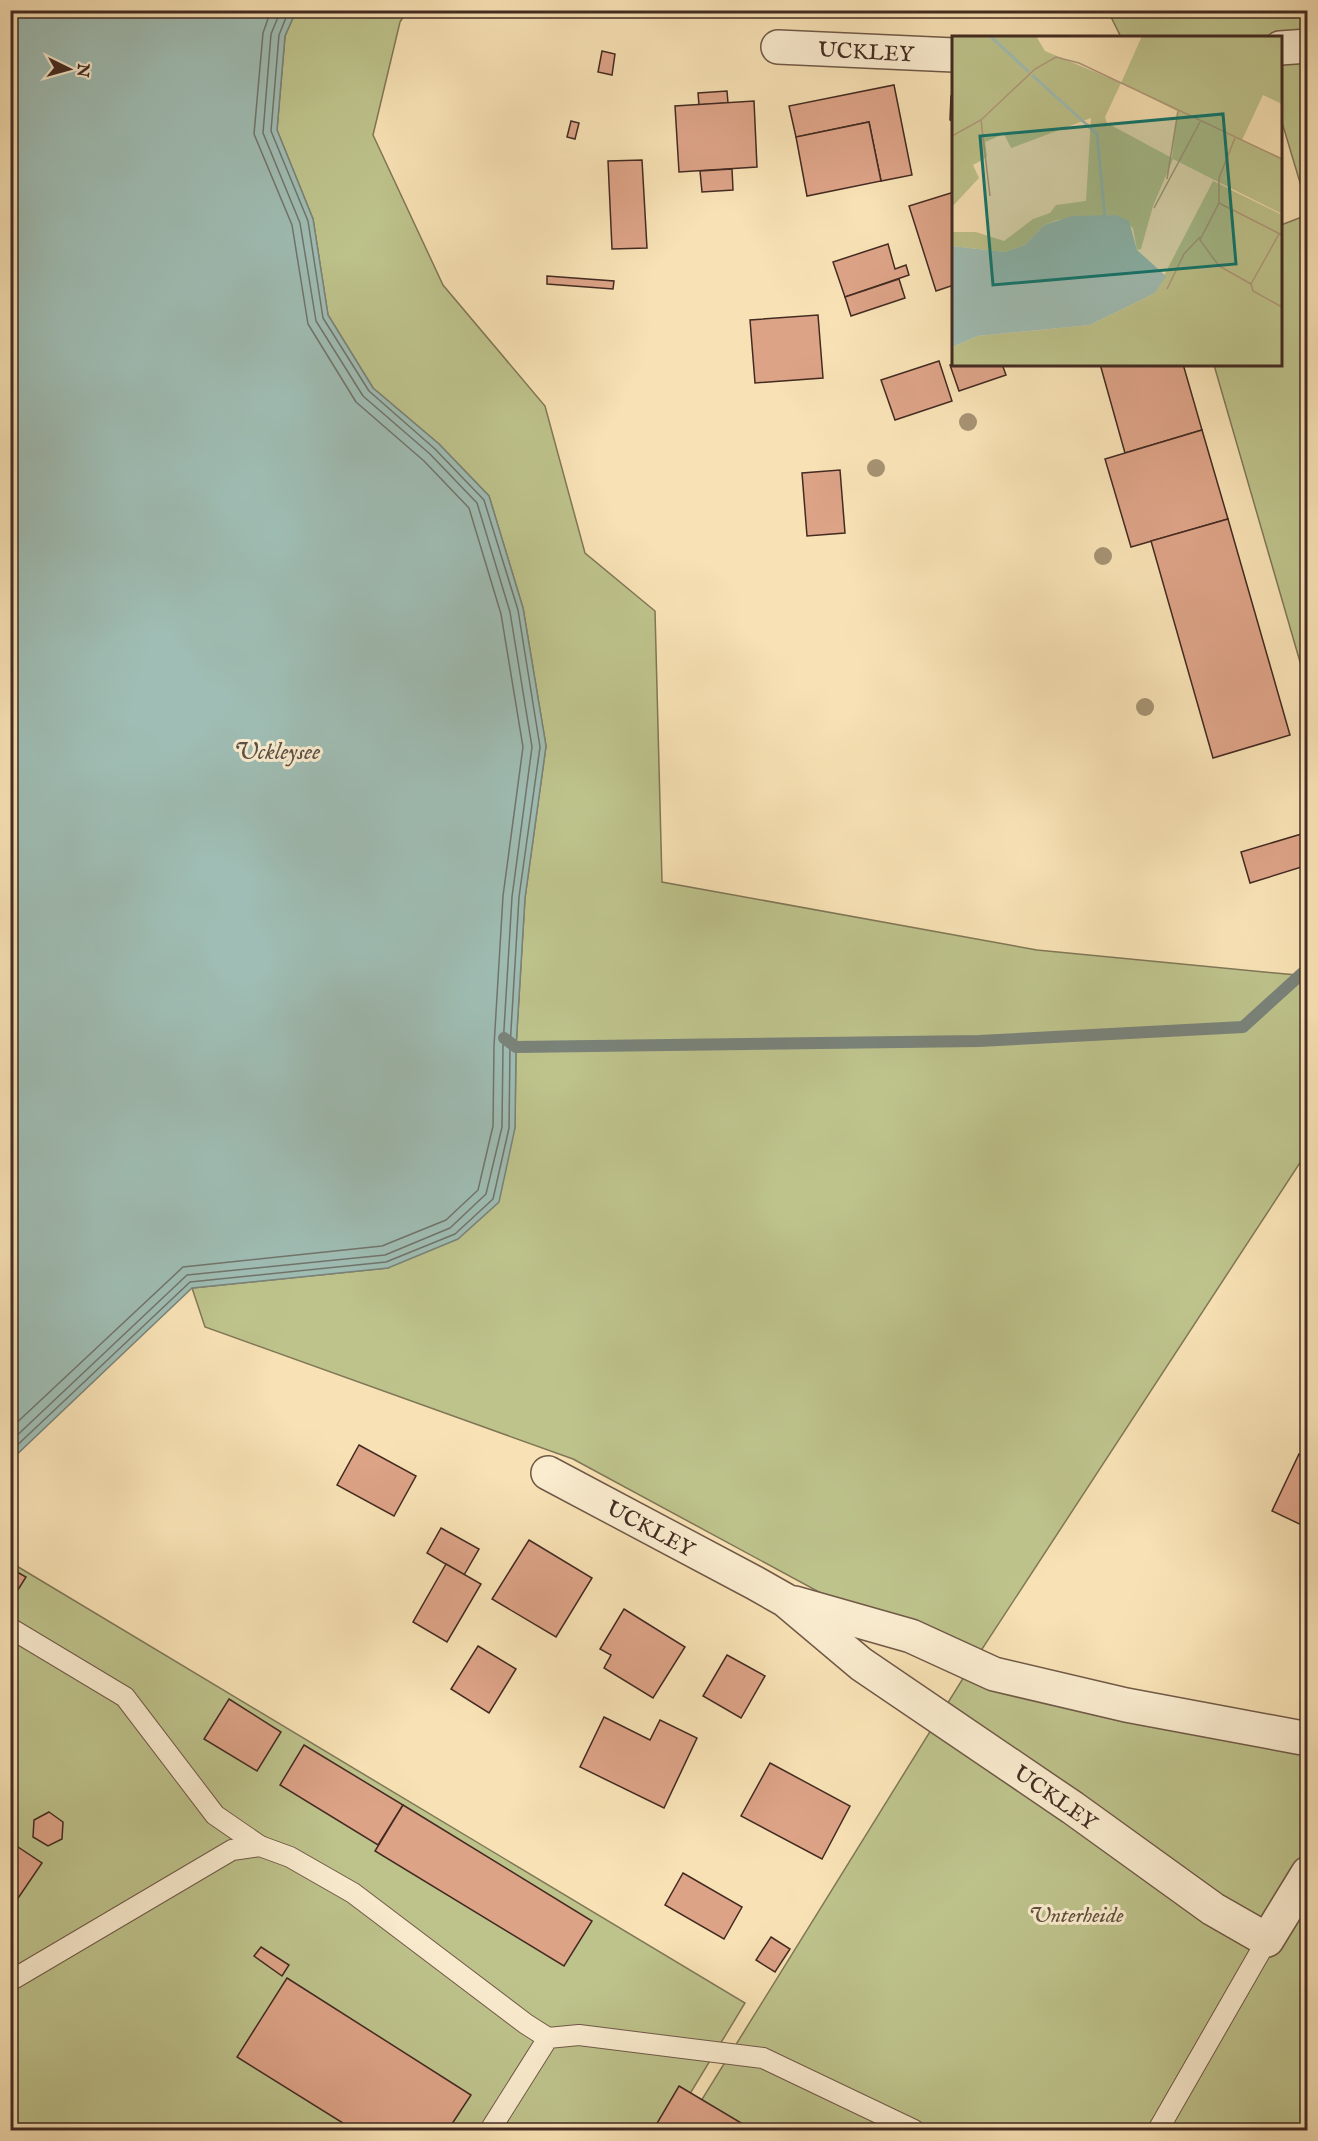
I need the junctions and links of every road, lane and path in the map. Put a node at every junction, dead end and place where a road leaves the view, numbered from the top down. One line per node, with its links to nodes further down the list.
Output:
1 (1308, 46): 3 (street)
2 (778, 47): 4 (street, UCKLEY)
3 (1282, 48)
4 (952, 55)
5 (548, 1473): 6 (street, UCKLEY)
6 (785, 1600): 8 (street, UCKLEY); 11 (street, UCKLEY)
7 (10, 1628): 9 (lane)
8 (1308, 1739)
9 (260, 1846): 12 (lane); 13 (lane)
10 (1308, 1873): 11 (street)
11 (1267, 1940): 16 (lane)
12 (10, 1981)
13 (548, 2038): 14 (lane); 15 (lane)
14 (490, 2130)
15 (914, 2130)
16 (1158, 2130)

